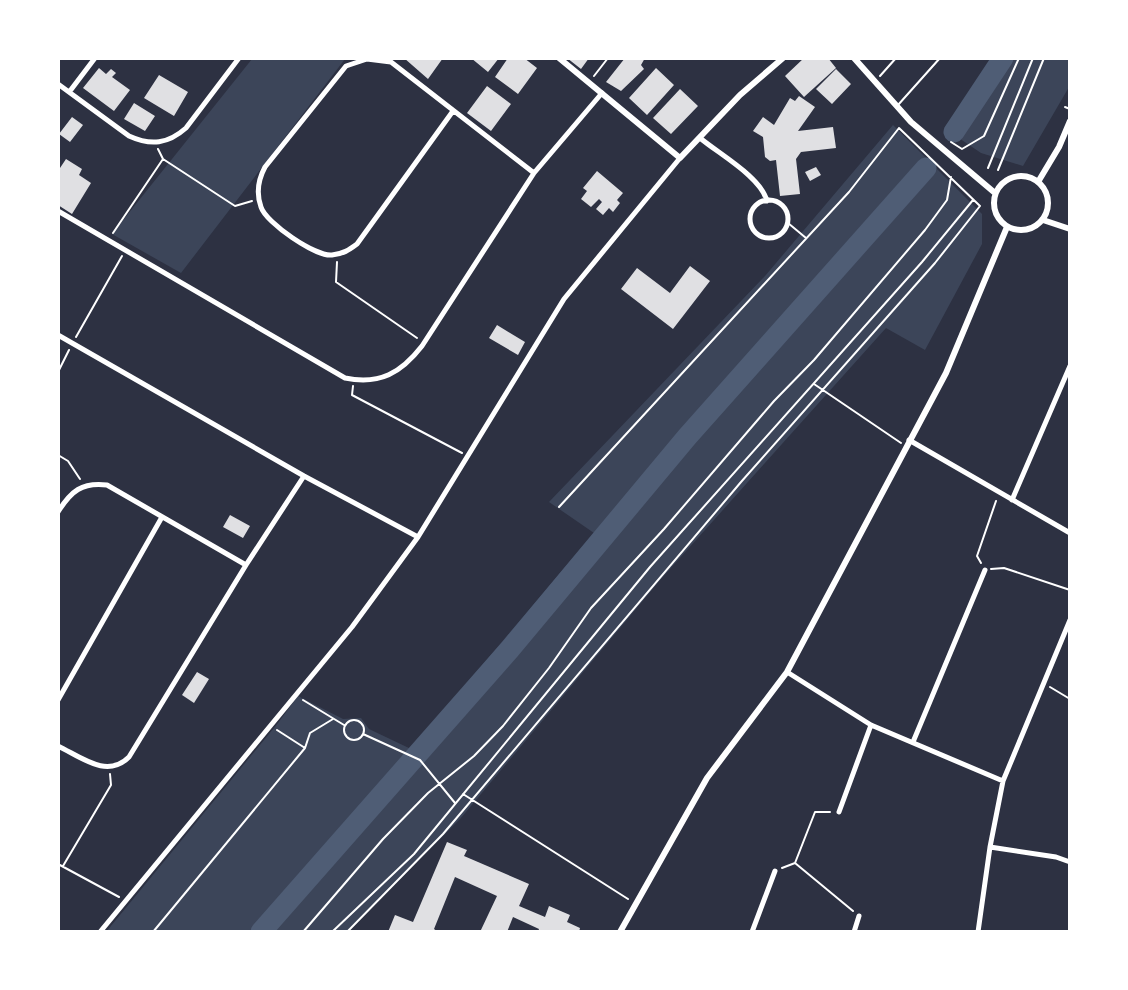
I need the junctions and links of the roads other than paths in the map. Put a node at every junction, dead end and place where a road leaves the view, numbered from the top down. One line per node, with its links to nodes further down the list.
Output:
1 (95, 58): 8 (street)
2 (239, 58): 8 (street)
3 (559, 58): 9 (street)
4 (783, 58): 13 (street)
5 (854, 58): 10 (street)
6 (940, 58): 10 (lane)
7 (58, 84): 8 (street)
8 (70, 91)
9 (602, 93): 14 (street); 15 (street)
10 (896, 107): 17 (street)
11 (453, 111): 11 (street); 15 (street)
12 (1070, 121): 16 (street)
13 (700, 138): 14 (street); 18 (street)
14 (680, 158): 31 (street)
15 (534, 173): 19 (street)
16 (1038, 182): 17 (street); 20 (street)
17 (995, 193): 21 (street)
18 (767, 201): 18 (street)
19 (58, 211)
20 (1043, 220): 21 (street); 22 (street)
21 (1007, 227): 25 (street)
22 (1070, 229)
23 (58, 335): 26 (street)
24 (1070, 366): 27 (street)
25 (907, 443): 27 (street); 35 (street)
26 (304, 476): 31 (street); 32 (street)
27 (1012, 500): 30 (street)
28 (58, 512): 29 (street)
29 (162, 517): 32 (street); 36 (street)
30 (1070, 532)
31 (418, 537): 46 (street)
32 (246, 565): 39 (street)
33 (985, 570): 38 (street)
34 (1070, 620): 40 (street)
35 (787, 672): 37 (street); 47 (street)
36 (58, 700)
37 (871, 725): 38 (street); 41 (street)
38 (913, 742): 40 (street)
39 (58, 746)
40 (1003, 781): 42 (street)
41 (839, 812)
42 (990, 847): 43 (street); 50 (street)
43 (1070, 862)
44 (775, 871): 48 (street)
45 (859, 916): 49 (street)
46 (100, 932)
47 (620, 932)
48 (752, 932)
49 (854, 932)
50 (978, 932)

